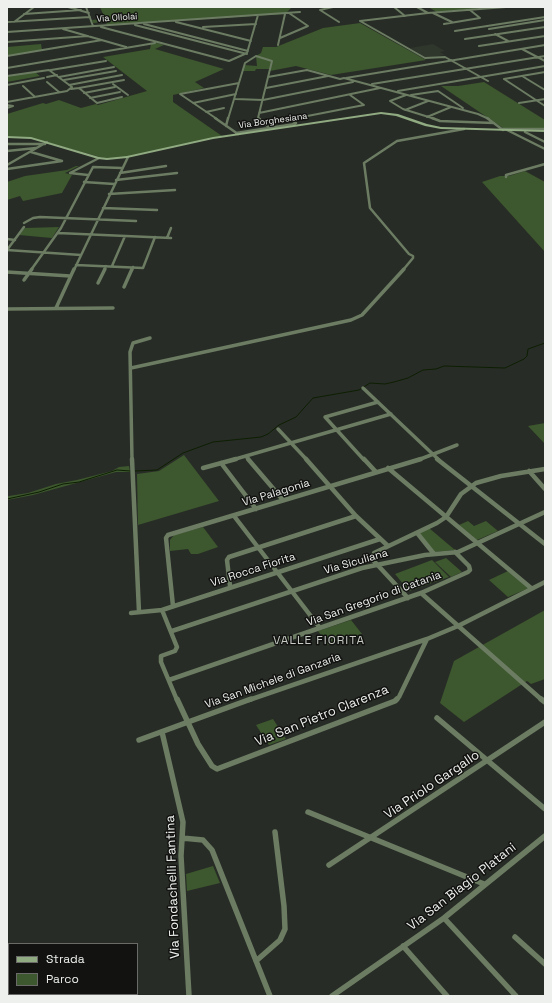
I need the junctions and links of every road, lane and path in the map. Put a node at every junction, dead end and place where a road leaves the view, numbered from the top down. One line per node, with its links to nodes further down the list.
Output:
1 (34, 7): 16 (street)
2 (68, 7): 9 (street)
3 (78, 7): 8 (street)
4 (333, 7): 26 (street)
5 (394, 7): 19 (street)
6 (417, 7): 14 (street)
7 (506, 7): 10 (street)
8 (87, 8): 12 (street)
9 (81, 10): 12 (street); 16 (street)
10 (470, 10): 15 (street); 28 (street)
11 (300, 12): 13 (street, Via Ollolai)
12 (89, 13): 20 (street)
13 (289, 13): 17 (street, Via Ollolai); 47 (street)
14 (428, 13): 15 (street); 19 (street)
15 (432, 13): 28 (street)
16 (24, 14): 25 (street)
17 (285, 14): 18 (street, Via Ollolai); 47 (street)
18 (258, 15): 23 (street, Via Ollolai); 30 (street)
19 (405, 16): 65 (street)
20 (90, 17): 25 (street); 32 (street)
21 (545, 17): 38 (street)
22 (545, 20): 37 (street)
23 (171, 21): 27 (street, Via Ollolai); 36 (street)
24 (7, 22): 25 (street)
25 (14, 22)
26 (339, 22)
27 (141, 23): 29 (street, Via Ollolai); 40 (street)
28 (452, 23): 31 (street)
29 (131, 24): 33 (street, Via Ollolai); 42 (street)
30 (256, 24): 36 (street); 50 (street)
31 (444, 24)
32 (93, 26): 33 (street, Via Ollolai); 35 (street, Via Ollolai)
33 (97, 26): 52 (street)
34 (545, 27): 43 (street)
35 (60, 28): 39 (street, Via Ollolai); 45 (street)
36 (198, 28): 50 (street)
37 (489, 29)
38 (455, 31)
39 (7, 32)
40 (174, 32): 41 (street); 42 (street)
41 (179, 33): 44 (street); 53 (street)
42 (168, 34): 44 (street)
43 (495, 34): 48 (street); 54 (street)
44 (174, 35): 55 (street)
45 (88, 36): 49 (street); 51 (street)
46 (545, 36): 54 (street)
47 (280, 38): 56 (street)
48 (465, 39)
49 (102, 40): 59 (street); 62 (street)
50 (251, 41): 61 (street)
51 (7, 42)
52 (158, 42): 59 (street); 61 (street)
53 (212, 42): 55 (street); 61 (street)
54 (508, 42): 57 (street)
55 (207, 44): 61 (street)
56 (278, 45)
57 (479, 46)
58 (545, 46): 60 (street)
59 (128, 47): 70 (street)
60 (522, 49): 64 (street); 65 (street)
61 (247, 53)
62 (7, 56)
63 (545, 56): 64 (street)
64 (538, 57): 67 (street); 71 (street)
65 (452, 60): 71 (street); 85 (street)
66 (106, 61): 72 (street)
67 (545, 61)
68 (545, 66): 82 (street)
69 (114, 67): 78 (street)
70 (7, 68)
71 (467, 69): 82 (street); 93 (street)
72 (51, 70): 77 (street); 78 (street)
73 (116, 71): 86 (street)
74 (545, 72): 75 (street)
75 (539, 73): 80 (street); 83 (street)
76 (122, 75): 95 (street)
77 (7, 76)
78 (58, 76): 86 (street); 94 (street)
79 (330, 76): 81 (street); 84 (street); 99 (street)
80 (522, 76): 102 (street); 119 (street)
81 (268, 77): 91 (street); 99 (street)
82 (481, 77): 88 (street); 105 (street)
83 (545, 77)
84 (340, 78): 85 (street); 92 (street)
85 (344, 78): 93 (street)
86 (64, 80): 95 (street)
87 (124, 80): 90 (street)
88 (488, 81)
89 (47, 82): 103 (street)
90 (111, 82): 98 (street); 108 (street)
91 (239, 82): 107 (street); 121 (street)
92 (353, 82): 100 (street); 117 (street)
93 (369, 84): 100 (street)
94 (7, 85)
95 (69, 85): 101 (street)
96 (23, 86): 111 (street)
97 (115, 87): 106 (street)
98 (79, 88): 101 (street); 106 (street)
99 (266, 88): 117 (street)
100 (381, 88): 105 (street); 109 (street)
101 (71, 89): 103 (street)
102 (545, 90)
103 (59, 92): 111 (street)
104 (120, 92): 114 (street)
105 (396, 92): 110 (street)
106 (84, 93): 114 (street)
107 (236, 94): 115 (street); 121 (street)
108 (128, 95)
109 (350, 95): 130 (street); 134 (street)
110 (408, 95): 118 (street); 127 (street); 128 (street)
111 (35, 97): 120 (street)
112 (122, 97): 114 (street)
113 (7, 98): 120 (street)
114 (90, 98)
115 (235, 99): 117 (street); 133 (street)
116 (545, 99): 119 (street)
117 (262, 100): 130 (street)
118 (429, 101): 124 (street); 127 (street)
119 (536, 101): 122 (street); 123 (street)
120 (8, 103): 125 (street)
121 (193, 103): 129 (street)
122 (519, 103)
123 (545, 106)
124 (452, 107): 128 (street); 131 (street)
125 (7, 108)
126 (224, 108): 129 (street)
127 (405, 110): 131 (street)
128 (468, 111): 132 (street)
129 (206, 112): 133 (street)
130 (259, 113): 134 (street)
131 (427, 117): 132 (street)
132 (494, 123): 136 (street)
133 (226, 126): 138 (street)
134 (270, 128): 138 (street)
135 (464, 129): 136 (street, Via Borghesiana); 138 (street, Via Borghesiana); 195 (street)
136 (504, 130): 137 (street, Via Borghesiana); 144 (street)
137 (545, 130): 140 (street, Via Borghesiana)
138 (237, 133): 147 (street, Via Borghesiana)
139 (7, 137): 141 (street, Via Borghesiana)
140 (545, 142)
141 (46, 143): 142 (street); 143 (street); 148 (street, Via Borghesiana)
142 (7, 144)
143 (38, 147): 145 (street); 146 (street)
144 (545, 149)
145 (7, 151)
146 (31, 152): 149 (street); 153 (street)
147 (128, 157): 148 (street, Via Borghesiana); 152 (street)
148 (99, 158): 156 (street)
149 (7, 164)
150 (545, 164): 157 (street)
151 (166, 166): 154 (street)
152 (122, 168): 154 (street); 156 (street)
153 (7, 169)
154 (120, 173): 158 (street)
155 (177, 173): 158 (street)
156 (88, 175): 159 (street)
157 (506, 177)
158 (116, 180): 160 (street)
159 (84, 182): 160 (street); 165 (street)
160 (114, 184): 162 (street)
161 (175, 190): 162 (street)
162 (109, 194): 163 (street)
163 (103, 208): 164 (street); 166 (street)
164 (157, 210)
165 (66, 218): 166 (street); 168 (street); 171 (street)
166 (98, 219): 167 (street); 172 (street)
167 (136, 221)
168 (24, 223)
169 (24, 227): 176 (street)
170 (171, 228): 174 (street)
171 (58, 233): 172 (street); 178 (street)
172 (90, 234): 173 (street); 179 (street)
173 (125, 236): 174 (street); 182 (street)
174 (155, 237): 183 (street)
175 (7, 240): 176 (street)
176 (15, 240): 177 (street)
177 (7, 250): 178 (street)
178 (43, 253): 179 (street); 185 (street)
179 (81, 255): 180 (street)
180 (76, 265): 181 (street); 186 (street)
181 (106, 266): 182 (street); 189 (street)
182 (112, 266): 183 (street)
183 (133, 267): 190 (street)
184 (8, 273): 185 (street); 187 (street)
185 (28, 274): 186 (street); 188 (street)
186 (70, 276): 191 (street)
187 (7, 277)
188 (24, 280)
189 (98, 283)
190 (124, 287)
191 (56, 308): 192 (street); 193 (street)
192 (112, 308)
193 (7, 309)
194 (150, 338): 195 (street)
195 (131, 368): 239 (street)
196 (363, 388): 197 (street)
197 (378, 402): 198 (street); 200 (street)
198 (391, 414): 200 (street); 203 (street)
199 (278, 429): 201 (street)
200 (337, 429): 201 (street); 210 (street)
201 (293, 442): 204 (street); 211 (street)
202 (457, 445): 203 (street, Via Palagonia)
203 (433, 455): 207 (street, Via Palagonia); 212 (street)
204 (246, 456): 205 (street); 214 (street)
205 (221, 463): 206 (street); 215 (street)
206 (203, 468)
207 (388, 468): 210 (street, Via Palagonia); 219 (street)
208 (545, 469): 209 (street)
209 (529, 471): 212 (street); 213 (street)
210 (376, 472): 211 (street, Via Palagonia)
211 (330, 486): 214 (street, Via Palagonia); 218 (street)
212 (471, 486): 219 (street); 220 (street)
213 (545, 489)
214 (283, 500): 215 (street, Via Palagonia)
215 (256, 509): 217 (street, Via Palagonia)
216 (545, 512): 220 (street, Via Siculiana)
217 (234, 516): 226 (street); 237 (street, Via Palagonia)
218 (356, 516): 222 (street); 226 (street)
219 (446, 516): 221 (street); 223 (street)
220 (519, 524): 223 (street, Via Siculiana); 224 (street)
221 (418, 534): 225 (street); 228 (street)
222 (380, 539): 225 (street); 230 (street, Via Rocca Fiorita)
223 (477, 543): 227 (street, Via Siculiana); 233 (street)
224 (545, 544)
225 (388, 546): 229 (street)
226 (258, 548): 230 (street); 232 (street)
227 (455, 552): 228 (street, Via Siculiana); 235 (street, Via San Gregorio di Catania)
228 (434, 554): 229 (street, Via Siculiana)
229 (377, 564): 234 (street, Via Siculiana); 236 (street)
230 (276, 572): 232 (street, Via Rocca Fiorita); 234 (street)
231 (545, 582): 233 (street, Via San Michele di Ganzaria)
232 (230, 586): 237 (street, Via Rocca Fiorita)
233 (531, 588): 241 (street, Via San Michele di Ganzaria)
234 (291, 591): 242 (street); 243 (street, Via Siculiana)
235 (421, 594): 236 (street, Via San Gregorio di Catania); 241 (street)
236 (408, 598): 242 (street, Via San Gregorio di Catania)
237 (173, 606): 238 (street, Via Rocca Fiorita)
238 (162, 610): 239 (street, Via Rocca Fiorita); 243 (street)
239 (139, 612): 240 (street, Via Rocca Fiorita)
240 (130, 613)
241 (458, 626): 244 (street, Via San Michele di Ganzaria); 246 (street)
242 (320, 628): 245 (street, Via San Gregorio di Catania)
243 (172, 631): 245 (street)
244 (427, 639): 249 (street, Via San Michele di Ganzaria); 249 (street, Via San Pietro Clarenza)
245 (169, 680): 249 (street)
246 (545, 702)
247 (438, 718): 252 (street)
248 (545, 722): 252 (street, Via Priolo Gargallo)
249 (187, 723): 250 (street, Via San Michele di Ganzaria)
250 (162, 732): 251 (street, Via San Michele di Ganzaria); 257 (street, Via Fondachelli Fantina)
251 (138, 740)
252 (488, 761): 253 (street); 258 (street, Via Priolo Gargallo)
253 (545, 809)
254 (308, 812): 258 (street)
255 (274, 832): 264 (street)
256 (545, 836): 260 (street, Via San Biagio Platani)
257 (182, 838): 264 (street); 266 (street, Via Fondachelli Fantina)
258 (372, 838): 259 (street, Via Priolo Gargallo); 260 (street)
259 (329, 865)
260 (484, 884): 261 (street, Via San Biagio Platani)
261 (444, 918): 263 (street, Via San Biagio Platani); 270 (street)
262 (515, 937): 265 (street)
263 (403, 946): 268 (street, Via San Biagio Platani); 269 (street)
264 (256, 961): 267 (street)
265 (545, 964)
266 (189, 996)
267 (270, 996)
268 (332, 996)
269 (447, 996)
270 (516, 996)

